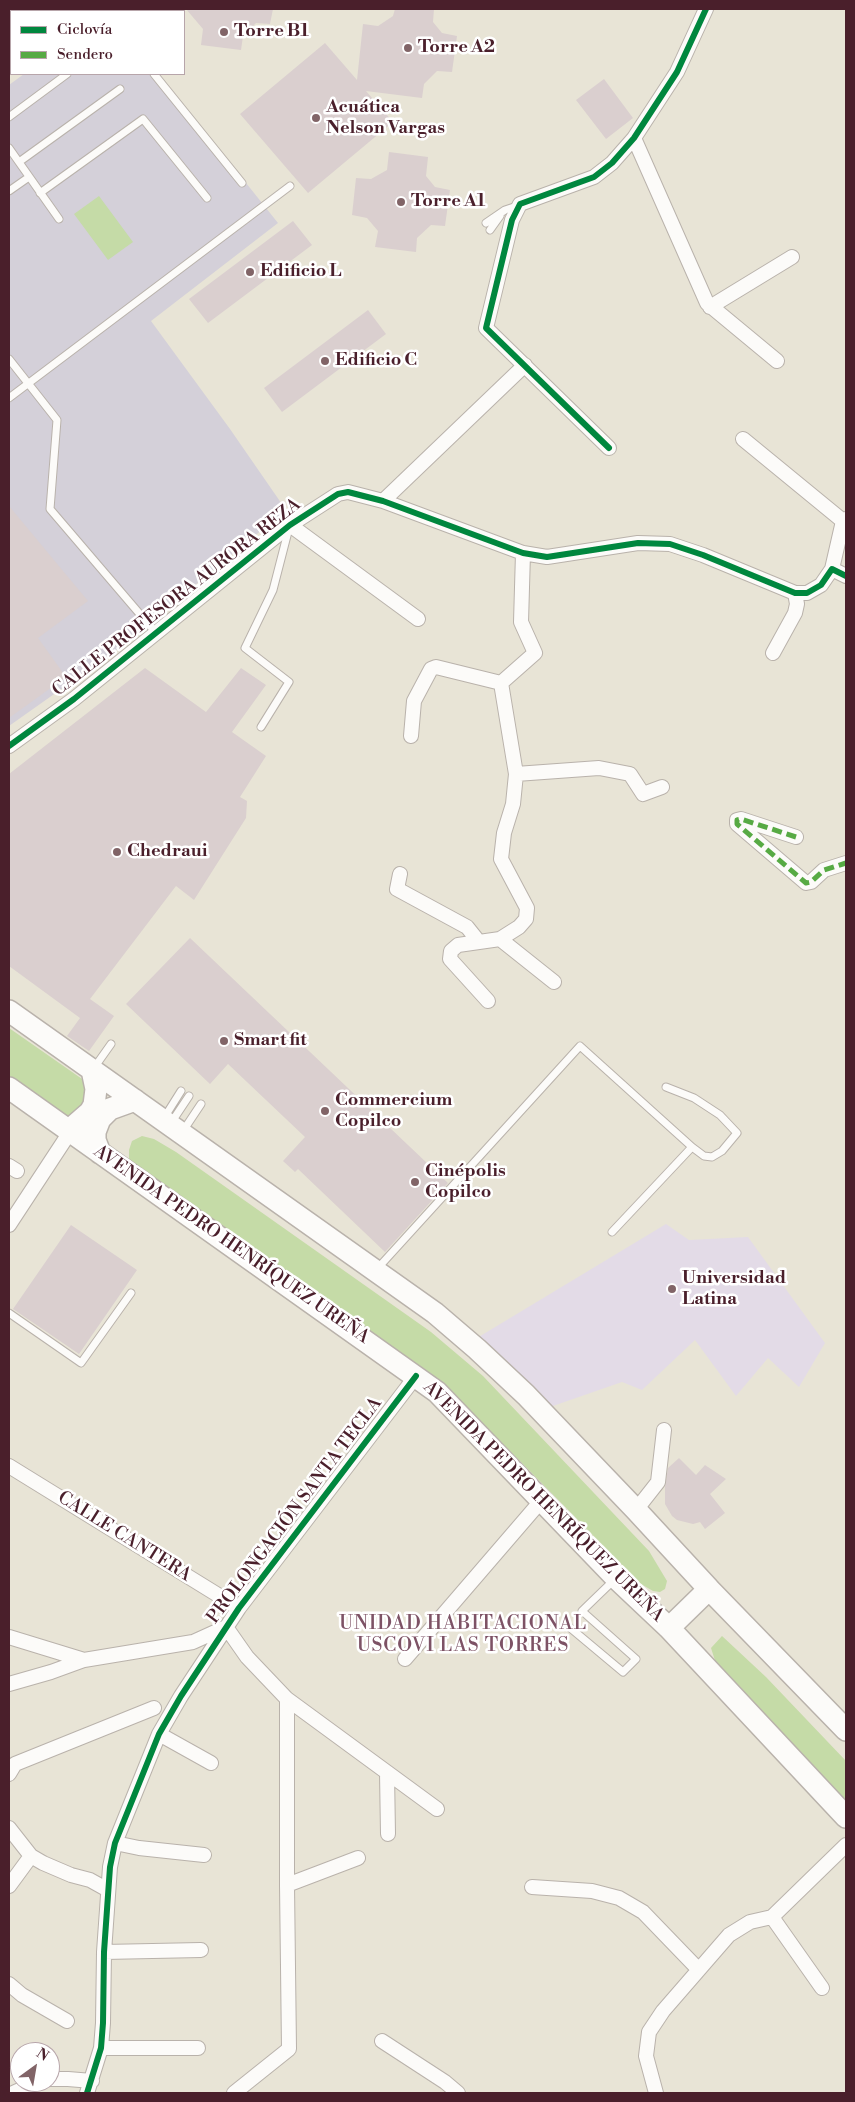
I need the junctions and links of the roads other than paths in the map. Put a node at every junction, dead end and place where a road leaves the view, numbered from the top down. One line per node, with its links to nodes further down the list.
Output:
1 (706, 9): 6 (street)
2 (66, 75): 5 (lane)
3 (155, 75): 10 (lane)
4 (120, 89): 8 (lane)
5 (9, 117)
6 (634, 138): 15 (street); 19 (street)
7 (10, 153): 8 (lane)
8 (19, 162): 9 (lane)
9 (29, 177): 12 (lane); 13 (lane)
10 (242, 183)
11 (290, 186): 23 (lane)
12 (9, 191)
13 (40, 193): 14 (lane); 16 (lane)
14 (207, 198)
15 (520, 204): 17 (lane); 22 (street)
16 (59, 219)
17 (488, 226)
18 (792, 257): 19 (street)
19 (710, 308): 21 (street)
20 (9, 359): 23 (lane)
21 (777, 361)
22 (525, 365): 26 (street); 27 (street)
23 (28, 383): 24 (lane); 35 (lane)
24 (9, 398)
25 (743, 439): 28 (street)
26 (609, 448)
27 (383, 501): 29 (street, CALLE PROFESORA AURORA REZA); 30 (street, CALLE PROFESORA AURORA REZA)
28 (845, 520): 31 (street)
29 (290, 526): 34 (street); 35 (street, CALLE PROFESORA AURORA REZA); 38 (lane)
30 (523, 553): 33 (street, CALLE PROFESORA AURORA REZA); 37 (street)
31 (832, 568): 32 (street); 33 (street)
32 (846, 576)
33 (795, 593): 36 (street)
34 (418, 619)
35 (156, 633): 40 (street, CALLE PROFESORA AURORA REZA)
36 (773, 653)
37 (500, 683): 39 (street); 41 (street)
38 (260, 727)
39 (411, 736)
40 (9, 746)
41 (516, 774): 42 (street); 46 (street)
42 (662, 787)
43 (796, 837): 44 (street)
44 (846, 863)
45 (400, 874): 47 (street)
46 (500, 939): 47 (street); 48 (street)
47 (479, 942): 49 (street)
48 (554, 982)
49 (488, 1001)
50 (9, 1011): 52 (main road)
51 (111, 1044): 52 (lane)
52 (92, 1070): 57 (main road); 60 (main road)
53 (666, 1087): 61 (lane)
54 (9, 1088): 60 (main road, AVENIDA PEDRO HENRÍQUEZ UREÑA)
55 (181, 1091): 59 (lane)
56 (189, 1096): 59 (lane)
57 (135, 1100): 59 (main road); 62 (main road)
58 (200, 1104): 59 (lane)
59 (171, 1126): 65 (main road)
60 (70, 1132): 62 (main road, AVENIDA PEDRO HENRÍQUEZ UREÑA); 63 (street)
61 (692, 1147): 64 (lane); 65 (lane)
62 (100, 1153): 68 (main road, AVENIDA PEDRO HENRÍQUEZ UREÑA)
63 (10, 1221)
64 (612, 1232)
65 (375, 1271): 72 (main road)
66 (131, 1292): 67 (lane)
67 (9, 1313)
68 (416, 1376): 71 (main road, AVENIDA PEDRO HENRÍQUEZ UREÑA); 75 (street, PROLONGACIÓN SANTA TECLA)
69 (664, 1430): 72 (street)
70 (9, 1466): 75 (street, CALLE CANTERA)
71 (540, 1501): 73 (main road, AVENIDA PEDRO HENRÍQUEZ UREÑA); 80 (street)
72 (636, 1510): 74 (main road)
73 (616, 1578): 76 (lane); 78 (main road, AVENIDA PEDRO HENRÍQUEZ UREÑA)
74 (709, 1589): 78 (main road); 85 (main road)
75 (239, 1608): 77 (street, PROLONGACIÓN SANTA TECLA)
76 (568, 1626)
77 (226, 1627): 81 (street); 83 (street); 86 (street, PROLONGACIÓN SANTA TECLA)
78 (668, 1628): 91 (main road, AVENIDA PEDRO HENRÍQUEZ UREÑA)
79 (9, 1637): 81 (street)
80 (405, 1658)
81 (84, 1660): 82 (street)
82 (9, 1684)
83 (287, 1699): 88 (street); 99 (street)
84 (154, 1708): 89 (street)
85 (846, 1730)
86 (159, 1734): 87 (street); 94 (street, PROLONGACIÓN SANTA TECLA)
87 (211, 1763)
88 (387, 1773): 90 (street); 93 (street)
89 (9, 1774)
90 (437, 1809)
91 (846, 1817)
92 (9, 1828): 97 (street)
93 (388, 1834)
94 (116, 1843): 96 (street); 102 (street, PROLONGACIÓN SANTA TECLA)
95 (846, 1846): 103 (street)
96 (204, 1855)
97 (32, 1856): 100 (street); 102 (street)
98 (358, 1858): 99 (street)
99 (287, 1885): 115 (street)
100 (9, 1886)
101 (532, 1887): 106 (street)
102 (108, 1890): 105 (street, PROLONGACIÓN SANTA TECLA)
103 (772, 1917): 106 (street); 108 (street)
104 (201, 1950): 105 (street)
105 (104, 1952): 111 (street, PROLONGACIÓN SANTA TECLA)
106 (698, 1969): 117 (street)
107 (9, 1984): 109 (street)
108 (822, 1988)
109 (66, 2021)
110 (382, 2041): 116 (street)
111 (101, 2048): 112 (street); 114 (street, PROLONGACIÓN SANTA TECLA)
112 (198, 2048)
113 (60, 2078): 114 (street)
114 (90, 2087)
115 (234, 2093)
116 (458, 2093)
117 (656, 2093)

